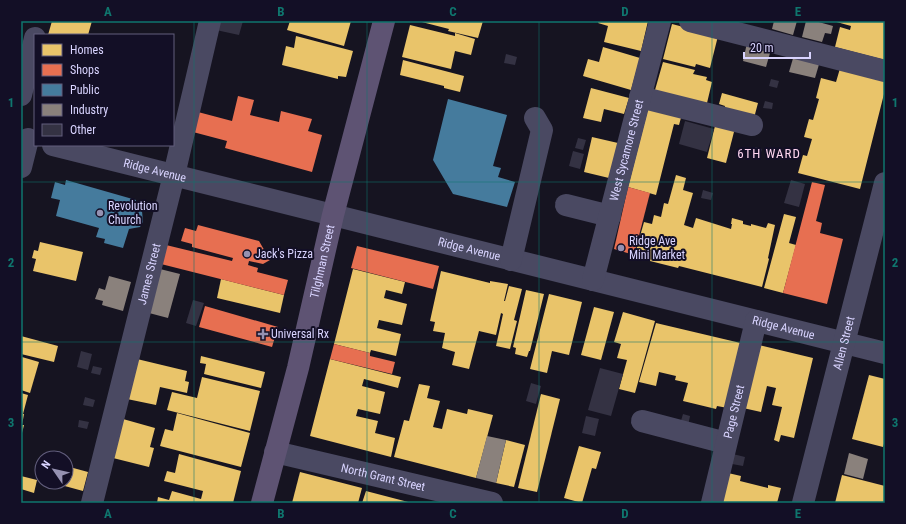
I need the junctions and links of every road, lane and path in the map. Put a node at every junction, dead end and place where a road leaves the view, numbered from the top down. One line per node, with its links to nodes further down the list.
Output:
1 (39, 21): 6 (street)
2 (208, 21): 16 (street, James Street)
3 (384, 21): 19 (main road, Tilghman Street)
4 (660, 21): 10 (street, West Sycamore Street)
5 (690, 21): 8 (street)
6 (36, 34)
7 (34, 42): 9 (street)
8 (885, 71)
9 (21, 95)
10 (640, 97): 12 (street); 20 (street, West Sycamore Street)
11 (535, 118): 21 (street)
12 (752, 125)
13 (28, 139): 15 (street)
14 (57, 146): 16 (street, Ridge Avenue)
15 (21, 166)
16 (174, 175): 19 (street, Ridge Avenue); 29 (street, James Street)
17 (885, 183): 24 (street, Allen Street)
18 (566, 205): 20 (street)
19 (333, 215): 21 (street, Ridge Avenue); 28 (main road, Tilghman Street)
20 (610, 216): 22 (street, West Sycamore Street)
21 (511, 260): 22 (street, Ridge Avenue)
22 (593, 280): 23 (street, Ridge Avenue)
23 (756, 321): 24 (street, Ridge Avenue); 27 (street, Page Street)
24 (845, 343): 25 (street, Ridge Avenue); 33 (street, Allen Street)
25 (885, 353)
26 (642, 421): 27 (street)
27 (726, 444): 32 (street, Page Street)
28 (275, 452): 30 (main road, Tilghman Street); 31 (street, North Grant Street)
29 (92, 503)
30 (262, 503)
31 (492, 503)
32 (712, 503)
33 (803, 503)

